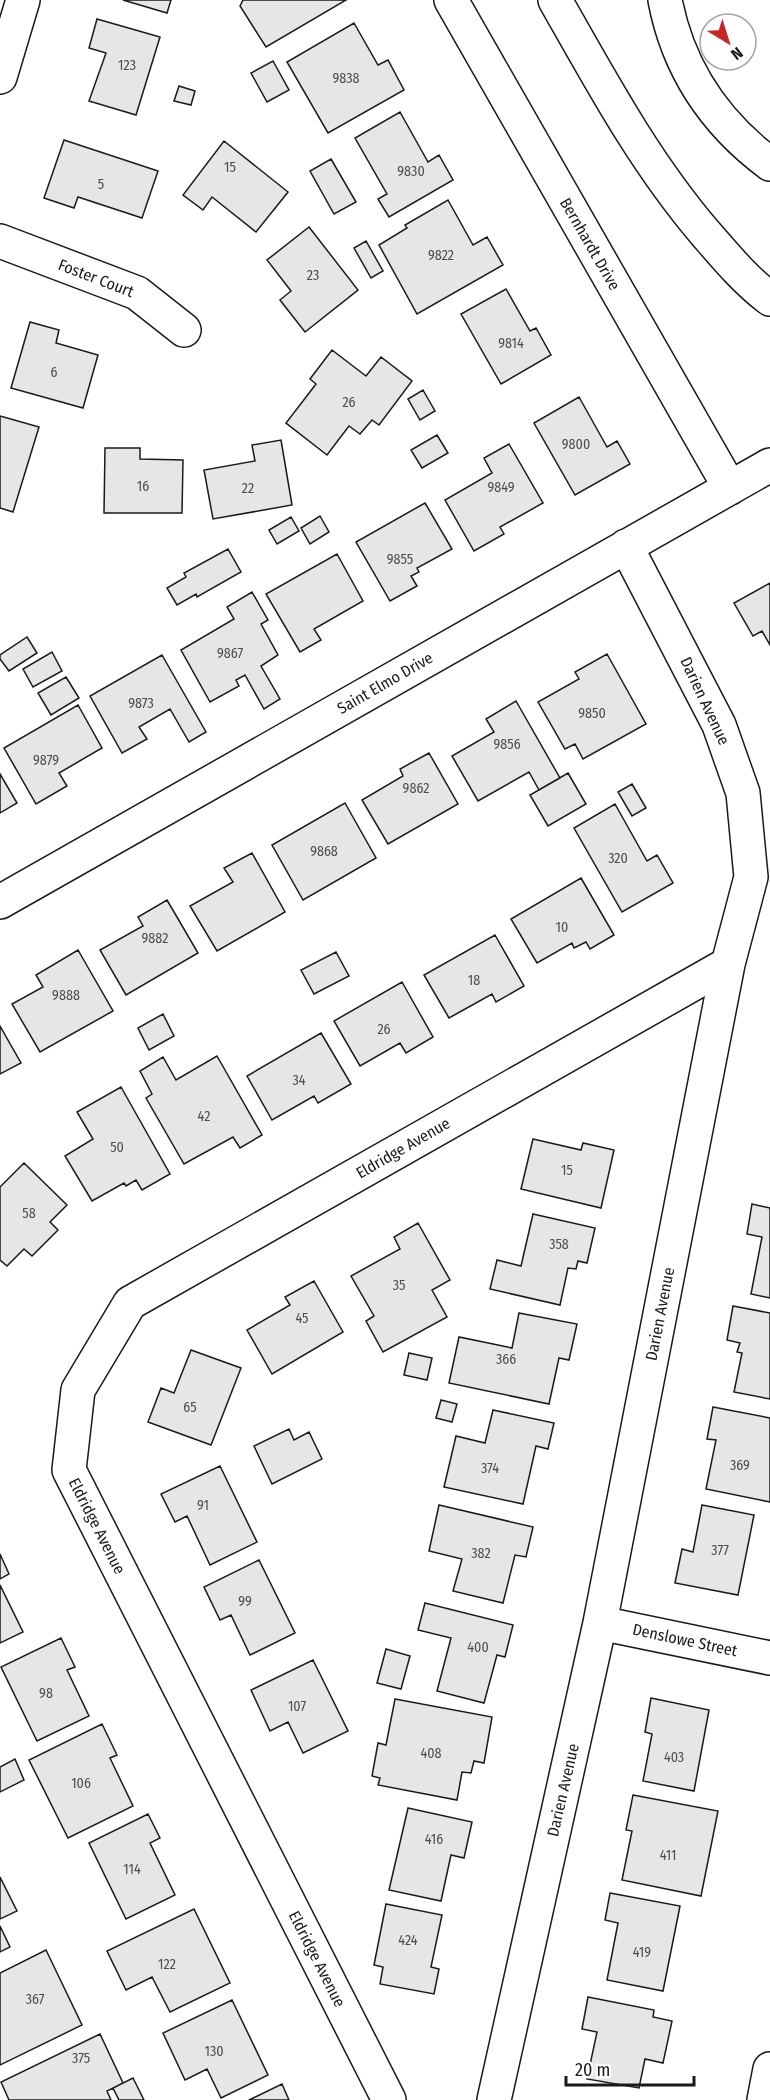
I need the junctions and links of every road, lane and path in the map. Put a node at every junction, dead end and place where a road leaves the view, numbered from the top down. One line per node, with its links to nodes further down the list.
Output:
1 (23, 0): 5 (main road)
2 (451, 0): 11 (main road, Bernhardt Drive)
3 (555, 0): 8 (main road)
4 (665, 0): 6 (main road)
5 (0, 77)
6 (770, 164)
7 (0, 241): 9 (main road, Foster Court)
8 (770, 299)
9 (184, 330)
10 (770, 465): 11 (main road, Saint Elmo Drive)
11 (730, 488): 12 (main road, Saint Elmo Drive)
12 (627, 546): 13 (main road, Saint Elmo Drive); 14 (main road, Darien Avenue)
13 (0, 902)
14 (728, 964): 15 (main road, Darien Avenue); 18 (main road, Eldridge Avenue)
15 (600, 1623): 16 (main road, Denslowe Street); 19 (main road, Darien Avenue)
16 (770, 1658)
17 (770, 2068): 20 (main road)
18 (388, 2100)
19 (494, 2100)
20 (764, 2100)

